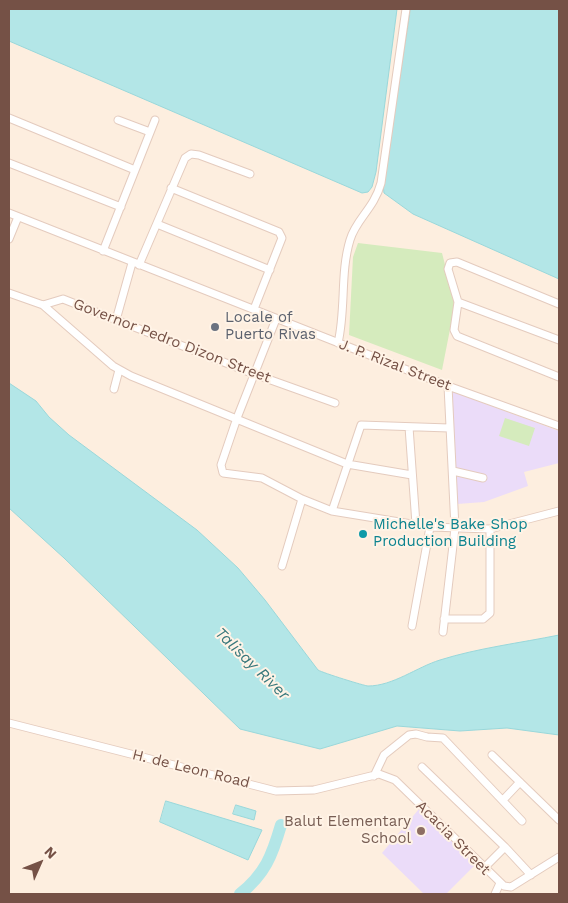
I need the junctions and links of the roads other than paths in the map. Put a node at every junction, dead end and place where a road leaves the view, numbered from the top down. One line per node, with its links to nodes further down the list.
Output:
1 (406, 9): 26 (street)
2 (9, 118): 7 (street)
3 (118, 120): 5 (street)
4 (155, 120): 5 (street)
5 (150, 132): 7 (street)
6 (9, 163): 10 (street)
7 (135, 170): 10 (street)
8 (250, 174): 9 (street)
9 (171, 188): 13 (street); 17 (street)
10 (120, 207): 15 (street)
11 (9, 213): 12 (street, J. P. Rizal Street)
12 (18, 217): 14 (street); 15 (street, J. P. Rizal Street)
13 (157, 224): 16 (street); 17 (street)
14 (9, 240)
15 (104, 251): 16 (street, J. P. Rizal Street)
16 (136, 264): 22 (street, J. P. Rizal Street); 24 (street)
17 (270, 270): 22 (street)
18 (9, 293): 20 (street, Governor Pedro Dizon Street)
19 (458, 302): 21 (street); 25 (street); 29 (street)
20 (44, 304): 24 (street, Governor Pedro Dizon Street); 27 (street)
21 (559, 304)
22 (254, 309): 23 (street, J. P. Rizal Street)
23 (276, 319): 26 (street, J. P. Rizal Street); 28 (street)
24 (116, 320): 28 (street, Governor Pedro Dizon Street)
25 (559, 340)
26 (338, 343): 30 (street, J. P. Rizal Street)
27 (119, 370): 31 (street); 33 (street)
28 (254, 374): 32 (street, Governor Pedro Dizon Street); 33 (street)
29 (559, 377)
30 (448, 386): 34 (street, J. P. Rizal Street); 36 (street)
31 (114, 389)
32 (335, 403)
33 (237, 418): 37 (street); 41 (street)
34 (559, 426)
35 (409, 427): 36 (street); 37 (street); 39 (street)
36 (449, 428): 38 (street)
37 (347, 464): 39 (street); 42 (street)
38 (453, 470): 40 (street); 46 (street)
39 (412, 475): 44 (street)
40 (483, 478)
41 (302, 499): 42 (street); 48 (street)
42 (332, 511): 44 (street)
43 (559, 511): 47 (street)
44 (416, 524): 45 (street)
45 (430, 527): 46 (street); 50 (street)
46 (455, 528): 47 (street); 49 (street)
47 (490, 528): 49 (street)
48 (282, 566)
49 (444, 619): 51 (street)
50 (412, 626)
51 (443, 632)
52 (9, 723): 55 (street, H. de Leon Road)
53 (492, 755): 56 (street)
54 (422, 767): 60 (street)
55 (374, 776): 57 (street); 62 (street, Acacia Street)
56 (520, 782): 57 (street); 58 (street)
57 (503, 800): 59 (street)
58 (559, 820)
59 (522, 821)
60 (505, 846): 62 (street); 63 (street)
61 (559, 857): 63 (street, Acacia Street)
62 (484, 868): 64 (street, Acacia Street)
63 (531, 875): 64 (street, Acacia Street)
64 (500, 883): 65 (street)
65 (495, 894)

